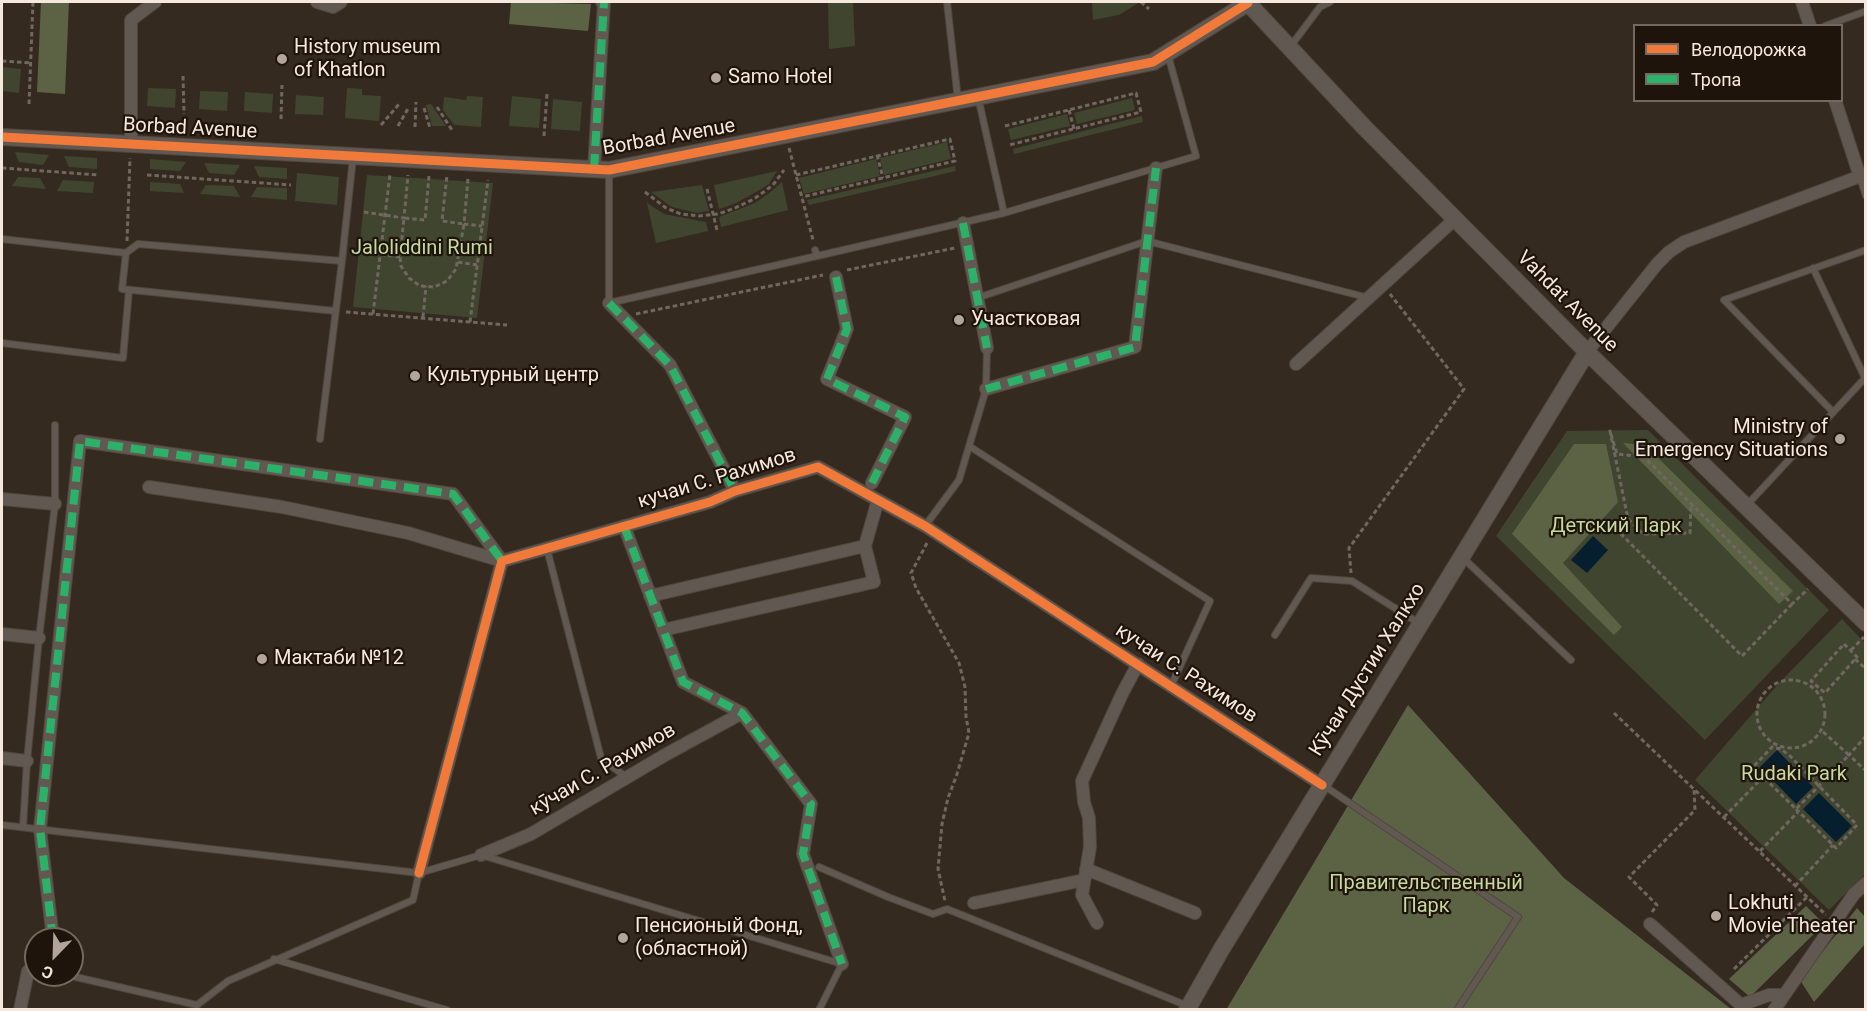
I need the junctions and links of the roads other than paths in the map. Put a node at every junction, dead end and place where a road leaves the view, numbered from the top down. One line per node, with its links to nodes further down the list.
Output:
1 (155, 2): 18 (street)
2 (317, 2): 3 (street)
3 (341, 2)
4 (602, 2): 21 (street)
5 (947, 2): 15 (lane)
6 (1247, 2): 12 (street, Vahdat Avenue); 13 (street, Borbad Avenue)
7 (1330, 2): 12 (lane)
8 (1802, 2): 10 (street)
9 (1866, 11): 11 (lane)
10 (1809, 24)
11 (1831, 24)
12 (1290, 47): 25 (street, Vahdat Avenue)
13 (1168, 52): 14 (street, Borbad Avenue); 20 (lane)
14 (978, 97): 15 (street, Borbad Avenue); 24 (lane)
15 (958, 100): 21 (street, Borbad Avenue)
16 (1836, 102): 22 (street)
17 (2, 137): 18 (street, Borbad Avenue)
18 (131, 144): 19 (street, Borbad Avenue)
19 (353, 156): 21 (street, Borbad Avenue); 31 (lane)
20 (1156, 168): 24 (lane); 28 (street)
21 (602, 170): 37 (lane)
22 (1863, 176): 23 (lane); 41 (street)
23 (1866, 196)
24 (1004, 213): 26 (lane)
25 (1455, 219): 36 (street); 41 (street, Vahdat Avenue)
26 (963, 223): 35 (street); 37 (lane)
27 (2, 239): 30 (lane)
28 (1148, 241): 35 (lane); 36 (lane); 44 (street)
29 (1866, 250): 32 (lane)
30 (126, 253): 31 (lane); 34 (lane)
31 (342, 261): 38 (lane)
32 (1813, 268): 43 (lane); 45 (lane)
33 (835, 274): 49 (street)
34 (129, 290): 38 (lane); 39 (lane)
35 (977, 298): 40 (street)
36 (1369, 298): 42 (street)
37 (609, 303): 51 (street)
38 (335, 311): 47 (lane)
39 (2, 343)
40 (987, 348): 44 (lane)
41 (1587, 352): 55 (street, Vahdat Avenue); 60 (street, Кӯчаи Дустии Халкхо)
42 (1296, 364)
43 (1865, 378): 45 (lane)
44 (986, 389): 48 (lane)
45 (1833, 412): 55 (lane)
46 (56, 425): 54 (lane)
47 (320, 439)
48 (969, 446): 57 (lane); 71 (lane)
49 (872, 483)
50 (149, 487): 61 (street)
51 (735, 491): 53 (street, кучаи С. Рахимов); 56 (street, кучаи С. Рахимов)
52 (2, 499): 54 (street)
53 (878, 500): 57 (street, кучаи С. Рахимов); 58 (street)
54 (55, 504): 68 (lane)
55 (1746, 507): 63 (street, Vahdat Avenue)
56 (624, 526): 59 (street, кучаи С. Рахимов); 62 (street)
57 (930, 529): 70 (street, кучаи С. Рахимов)
58 (865, 546): 62 (street); 65 (street)
59 (546, 548): 61 (street, кучаи С. Рахимов); 75 (lane)
60 (1462, 557): 64 (street, Кӯчаи Дустии Халкхо); 69 (lane)
61 (502, 561): 79 (street); 82 (street)
62 (651, 596): 65 (street)
63 (1866, 623)
64 (1421, 624): 67 (lane); 76 (street, Кӯчаи Дустии Халкхо)
65 (663, 630): 72 (street)
66 (2, 634): 68 (street)
67 (1275, 635)
68 (39, 638): 74 (lane)
69 (1570, 660)
70 (1137, 664): 71 (street, кучаи С. Рахимов); 83 (street)
71 (1171, 686): 76 (street, кучаи С. Рахимов)
72 (742, 713): 75 (street, кӯчаи С. Рахимов); 91 (street)
73 (2, 758): 74 (street)
74 (27, 760): 78 (lane)
75 (626, 778): 80 (street, кӯчаи С. Рахимов)
76 (1322, 785): 96 (street, Кӯчаи Дустии Халкхо); 100 (lane)
77 (2, 825): 78 (lane)
78 (23, 827): 79 (lane)
79 (40, 829): 82 (lane); 89 (street)
80 (481, 855): 82 (lane); 91 (lane)
81 (819, 867): 96 (lane)
82 (419, 873): 90 (lane)
83 (1085, 874): 85 (street); 86 (street); 87 (street)
84 (1866, 883): 94 (street)
85 (974, 903)
86 (1195, 913)
87 (1097, 923)
88 (1650, 924): 94 (street)
89 (51, 927)
90 (274, 959): 95 (lane); 98 (lane)
91 (842, 964): 99 (lane)
92 (84, 979): 95 (lane)
93 (27, 987): 97 (street)
94 (1784, 995): 101 (street)
95 (196, 1007)
96 (1188, 1008)
97 (20, 1010)
98 (447, 1010)
99 (819, 1010)
100 (1457, 1010)
101 (1774, 1010)

